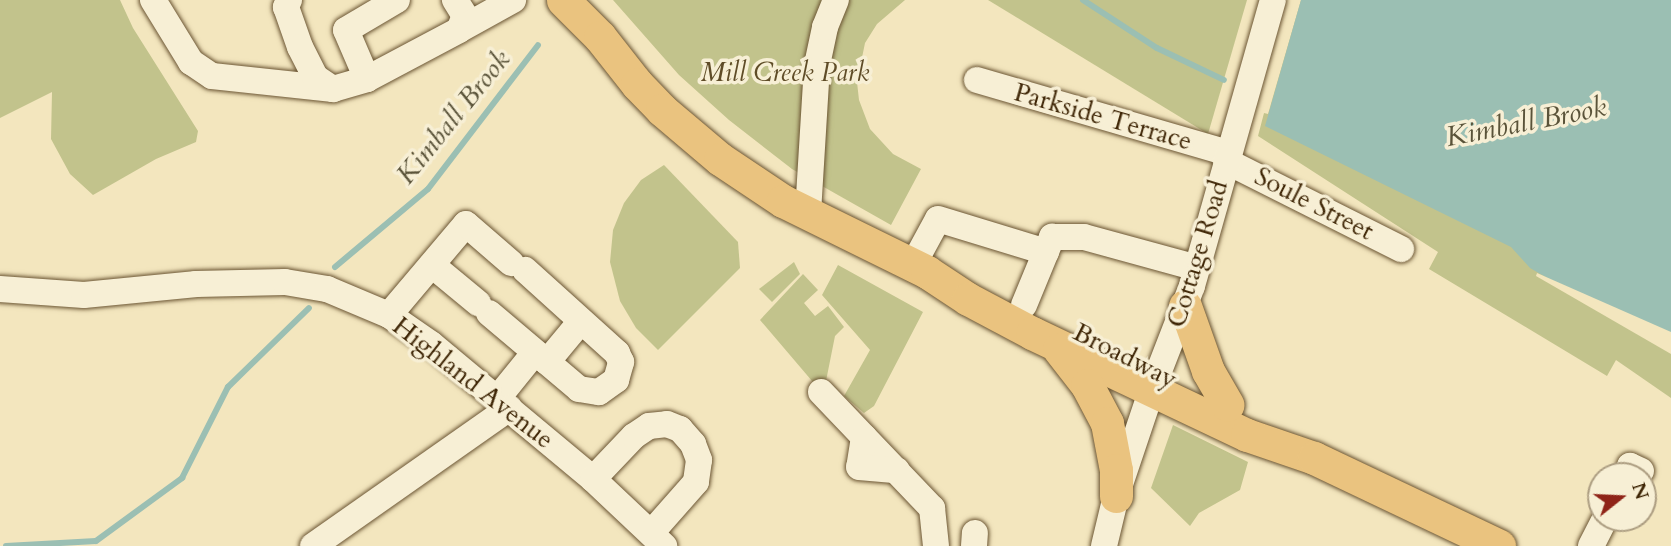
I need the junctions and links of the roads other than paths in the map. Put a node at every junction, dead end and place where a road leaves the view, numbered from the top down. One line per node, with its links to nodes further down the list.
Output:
1 (153, 0): 14 (street)
2 (289, 0): 14 (street)
3 (397, 0): 12 (street)
4 (455, 0): 10 (street)
5 (513, 0): 10 (street)
6 (563, 0): 11 (main road, Broadway)
7 (586, 0): 11 (main road, Broadway)
8 (836, 0): 16 (street)
9 (1273, 0): 15 (street, Cottage Road)
10 (459, 30): 12 (street)
11 (600, 37): 16 (main road, Broadway)
12 (367, 79): 14 (street)
13 (977, 80): 15 (street, Parkside Terrace)
14 (333, 89)
15 (1227, 157): 17 (street, Soule Street); 21 (street, Cottage Road)
16 (808, 213): 20 (main road, Broadway)
17 (1401, 249)
18 (1046, 252): 20 (street); 21 (street); 23 (street)
19 (432, 265): 25 (street); 26 (street); 28 (street)
20 (920, 268): 23 (main road, Broadway); 27 (main road, Broadway)
21 (1197, 268): 24 (street, Cottage Road)
22 (0, 289): 25 (street, Highland Avenue)
23 (1024, 305): 29 (main road, Broadway)
24 (1185, 306): 29 (street, Cottage Road); 32 (main road)
25 (388, 315): 31 (street, Highland Avenue)
26 (581, 321): 28 (street); 28 (street)
27 (1055, 344): 29 (main road, Broadway); 35 (main road)
28 (541, 357): 31 (street)
29 (1156, 381): 32 (main road, Broadway); 33 (main road, Broadway); 35 (street, Cottage Road)
30 (821, 392): 38 (street)
31 (503, 404): 34 (street, Highland Avenue); 37 (street)
32 (1228, 405): 33 (main road, Broadway)
33 (1314, 458): 40 (main road, Broadway)
34 (593, 479): 36 (street, Highland Avenue); 36 (street)
35 (1116, 496): 39 (street, Cottage Road)
36 (657, 540)
37 (313, 546)
38 (936, 546)
39 (1104, 546)
40 (1499, 546)

